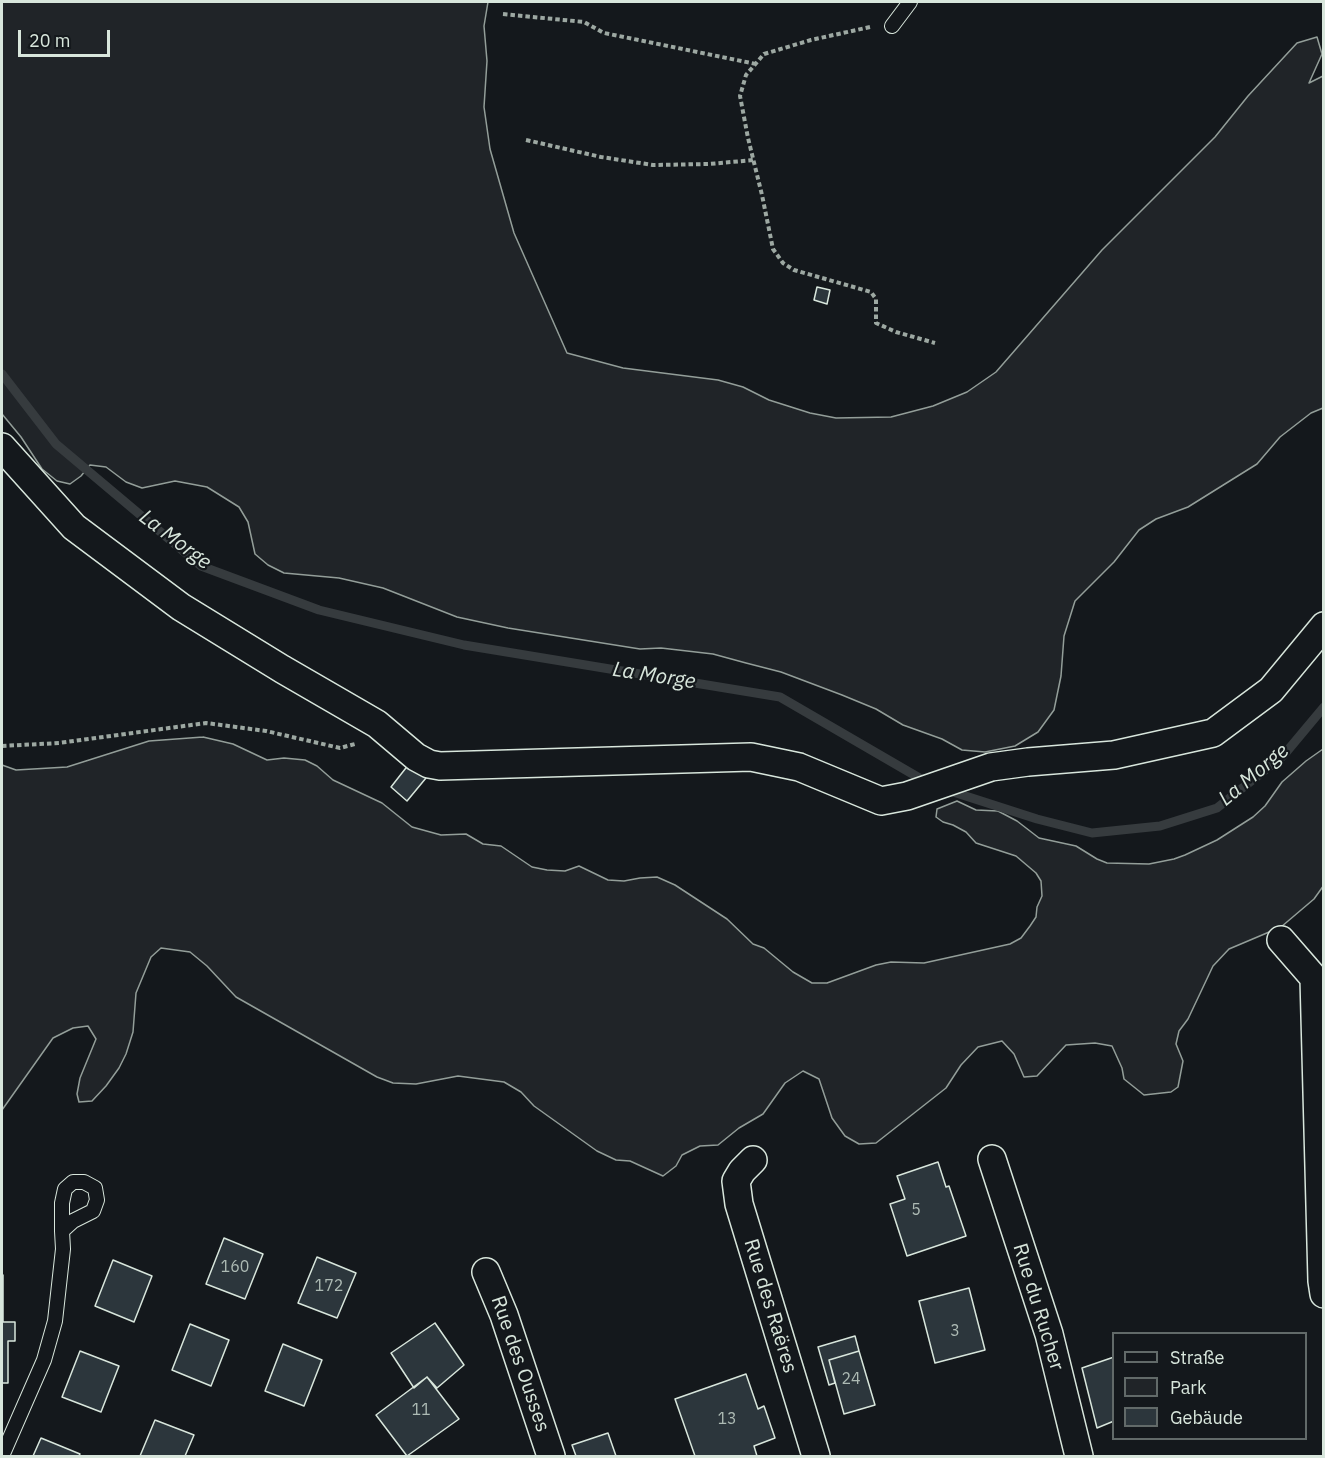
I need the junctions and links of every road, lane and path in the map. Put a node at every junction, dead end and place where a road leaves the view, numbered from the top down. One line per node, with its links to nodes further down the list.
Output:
1 (910, 2): 3 (lane)
2 (503, 14): 4 (path)
3 (892, 26): 4 (path)
4 (756, 64): 6 (path)
5 (526, 140): 6 (path)
6 (754, 160): 7 (path)
7 (935, 343)
8 (2, 447): 10 (street)
9 (1323, 626): 10 (street)
10 (391, 736): 11 (path)
11 (2, 746)
12 (1281, 940): 17 (street)
13 (992, 1159): 21 (street, Rue du Rucher)
14 (753, 1160): 20 (street, Rue des Raëres)
15 (62, 1231): 18 (lane)
16 (486, 1272): 19 (street, Rue des Ousses)
17 (1323, 1294)
18 (2, 1456)
19 (551, 1456)
20 (816, 1456)
21 (1079, 1456)

